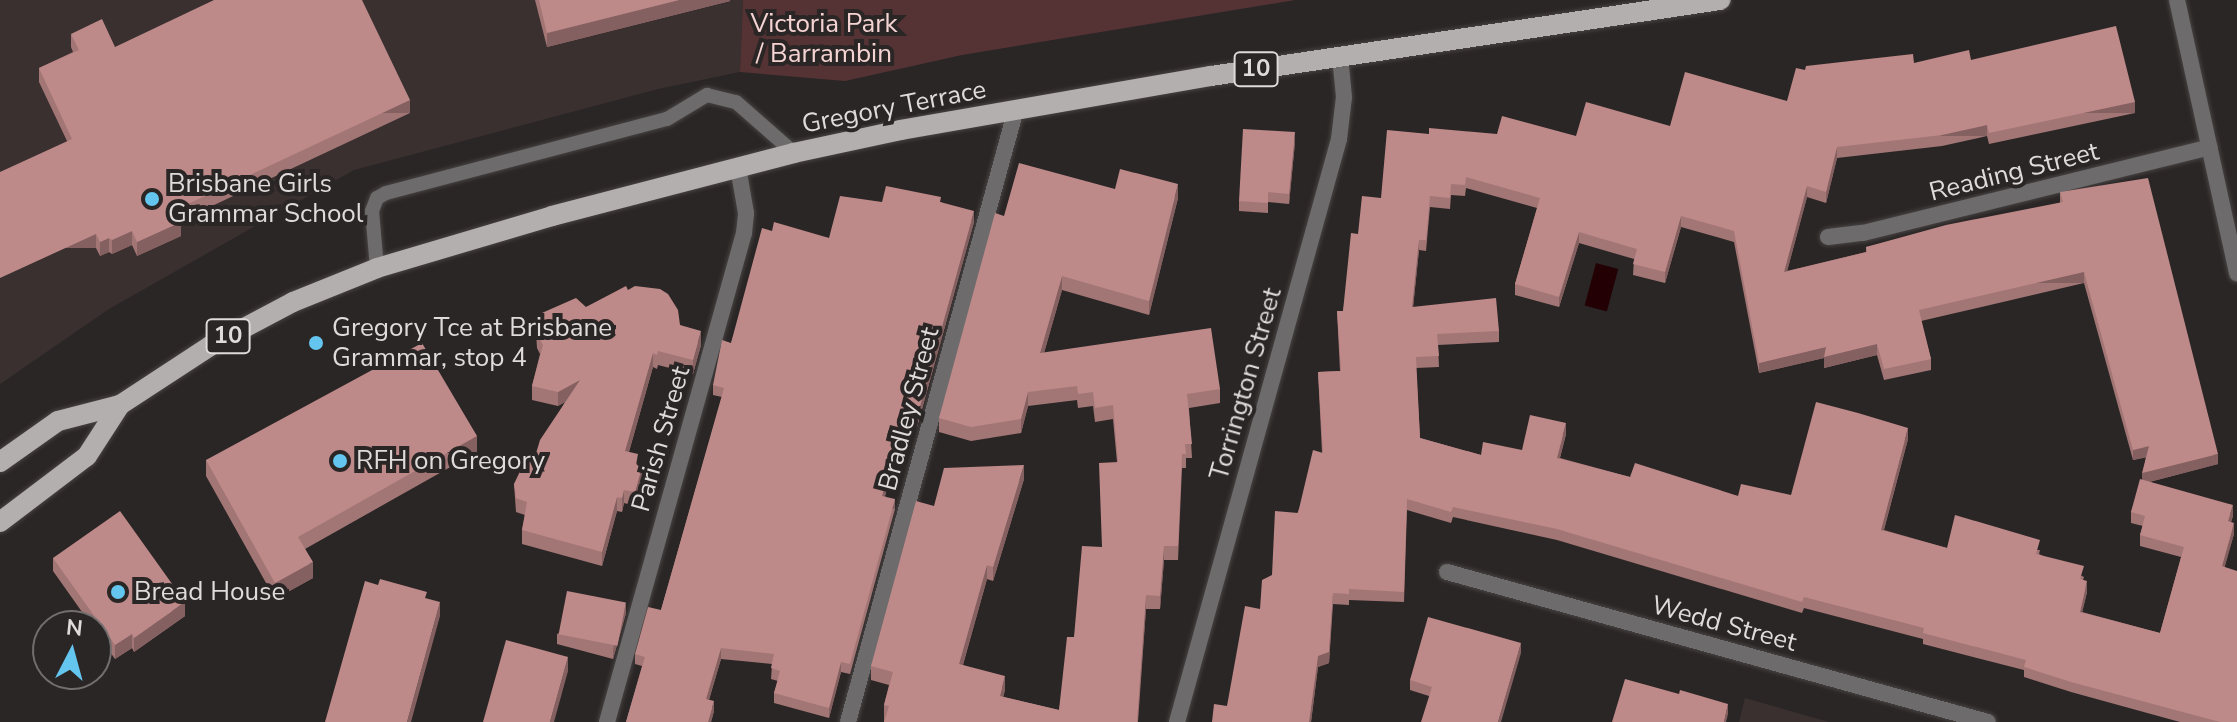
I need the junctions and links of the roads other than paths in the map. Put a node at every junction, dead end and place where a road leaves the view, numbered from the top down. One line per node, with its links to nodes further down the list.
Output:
1 (1720, 0): 3 (main road, Gregory Terrace / 10)
2 (2177, 0): 5 (street)
3 (1340, 56): 4 (main road, Gregory Terrace / 10); 17 (street, Torrington Street)
4 (1016, 109): 6 (main road, Gregory Terrace / 10); 16 (street, Bradley Street)
5 (2210, 147): 8 (street, Reading Street); 10 (street)
6 (794, 153): 7 (main road, Gregory Terrace / 10); 9 (lane)
7 (738, 167): 9 (main road, Gregory Terrace / 10); 15 (street, Parish Street)
8 (1828, 237)
9 (377, 268): 11 (main road, Gregory Terrace / 10)
10 (2237, 273)
11 (120, 405): 12 (main road, Gregory Terrace / 10); 13 (main road, Gregory Terrace / 10)
12 (0, 462)
13 (0, 522)
14 (1447, 572): 18 (street, Wedd Street)
15 (607, 722)
16 (848, 722)
17 (1177, 722)
18 (1988, 722)

